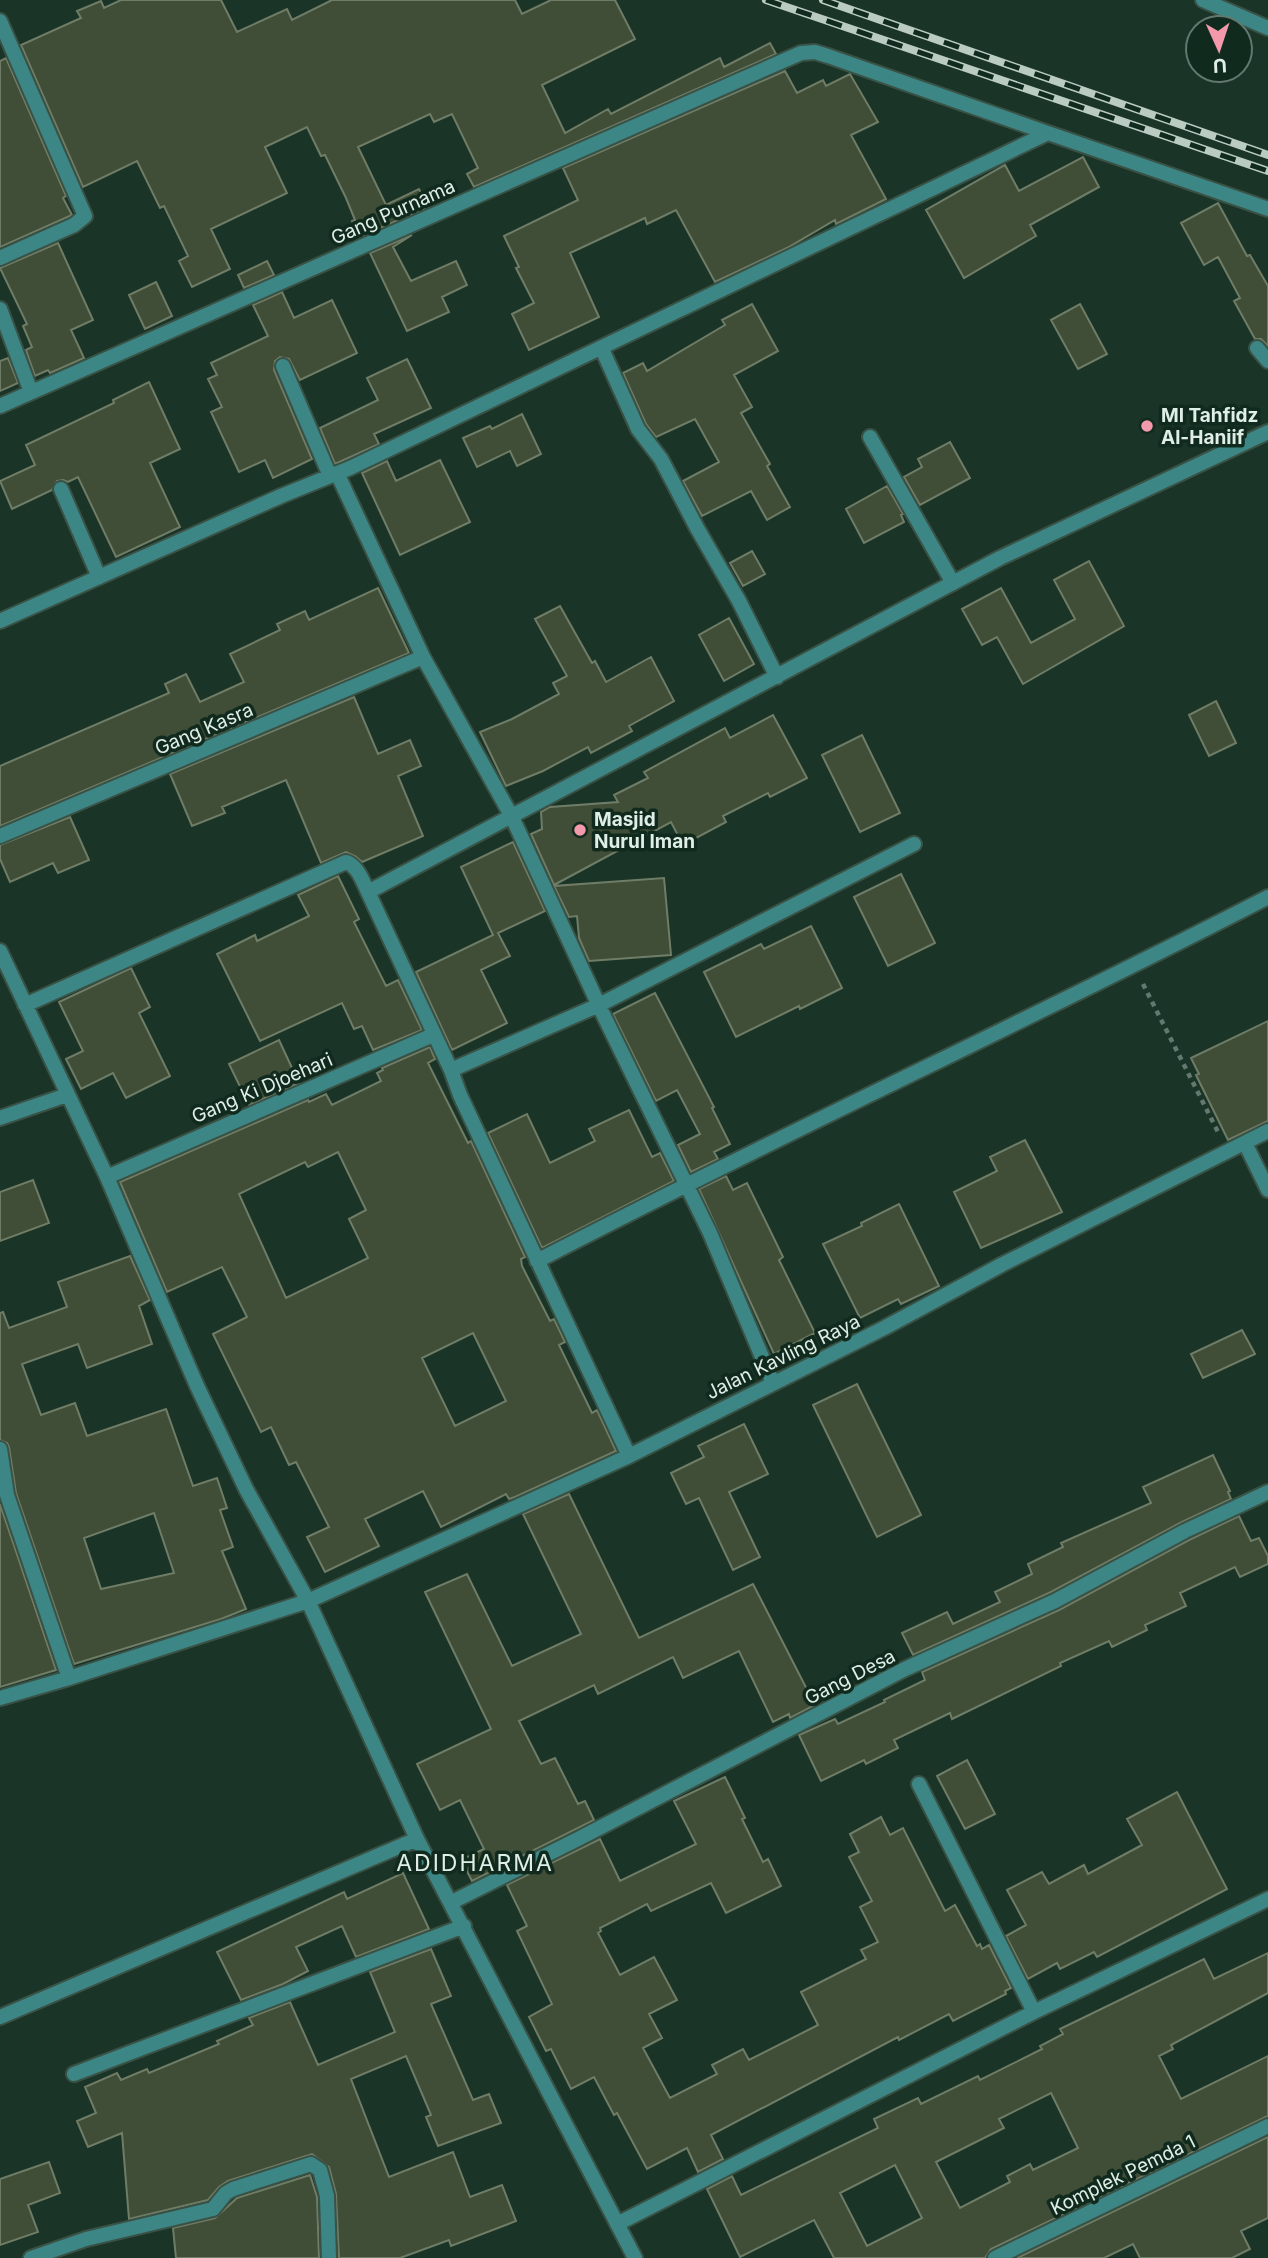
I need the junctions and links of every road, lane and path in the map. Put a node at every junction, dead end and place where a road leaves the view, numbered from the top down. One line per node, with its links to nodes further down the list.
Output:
1 (1203, 0): 3 (street)
2 (0, 21): 6 (street)
3 (1268, 28)
4 (1048, 133): 5 (street); 9 (street); 12 (street, Gang Purnama)
5 (1268, 209)
6 (0, 258)
7 (0, 309): 12 (street)
8 (1257, 348): 10 (street)
9 (602, 349): 16 (street); 22 (street)
10 (1268, 361)
11 (283, 366): 16 (street)
12 (31, 392): 13 (street, Gang Purnama)
13 (0, 406)
14 (1268, 432): 19 (street)
15 (870, 437): 19 (street)
16 (333, 475): 18 (street); 21 (street)
17 (61, 489): 18 (street)
18 (99, 577): 20 (street)
19 (953, 583): 22 (street)
20 (0, 621)
21 (423, 657): 23 (street); 24 (street, Gang Kasra)
22 (777, 677): 23 (street)
23 (512, 817): 26 (street); 30 (street)
24 (0, 836)
25 (914, 844): 30 (street)
26 (368, 892): 31 (street); 32 (street)
27 (1268, 897): 29 (street)
28 (0, 951): 31 (street)
29 (1134, 966): 38 (path); 40 (street)
30 (599, 1005): 33 (street); 40 (street)
31 (25, 1006): 34 (street)
32 (433, 1035): 33 (street); 39 (street, Gang Ki Djoehari)
33 (451, 1070): 42 (street)
34 (67, 1096): 35 (street); 39 (street)
35 (0, 1118)
36 (1268, 1132): 37 (street, Jalan Kavling Raya)
37 (1244, 1143): 38 (street, Jalan Kavling Raya); 41 (street)
38 (1227, 1152): 43 (street, Jalan Kavling Raya)
39 (107, 1177): 47 (street)
40 (686, 1184): 42 (street); 43 (street)
41 (1268, 1190)
42 (537, 1261): 45 (street)
43 (773, 1383): 45 (street, Jalan Kavling Raya)
44 (0, 1449): 48 (street)
45 (629, 1456): 47 (street, Jalan Kavling Raya)
46 (1268, 1492): 53 (street, Gang Desa)
47 (307, 1601): 48 (street, Jalan Kavling Raya); 51 (street)
48 (69, 1678): 49 (street, Jalan Kavling Raya)
49 (0, 1698)
50 (919, 1784): 55 (street)
51 (417, 1839): 53 (street); 56 (street)
52 (1268, 1899): 55 (street)
53 (452, 1902): 54 (street)
54 (464, 1926): 57 (street); 59 (street)
55 (1034, 2012): 59 (street)
56 (0, 2017)
57 (74, 2074)
58 (1268, 2126): 63 (street, Komplek Pemda 1)
59 (617, 2224): 62 (street)
60 (31, 2258): 61 (street)
61 (329, 2258)
62 (635, 2258)
63 (995, 2258)

